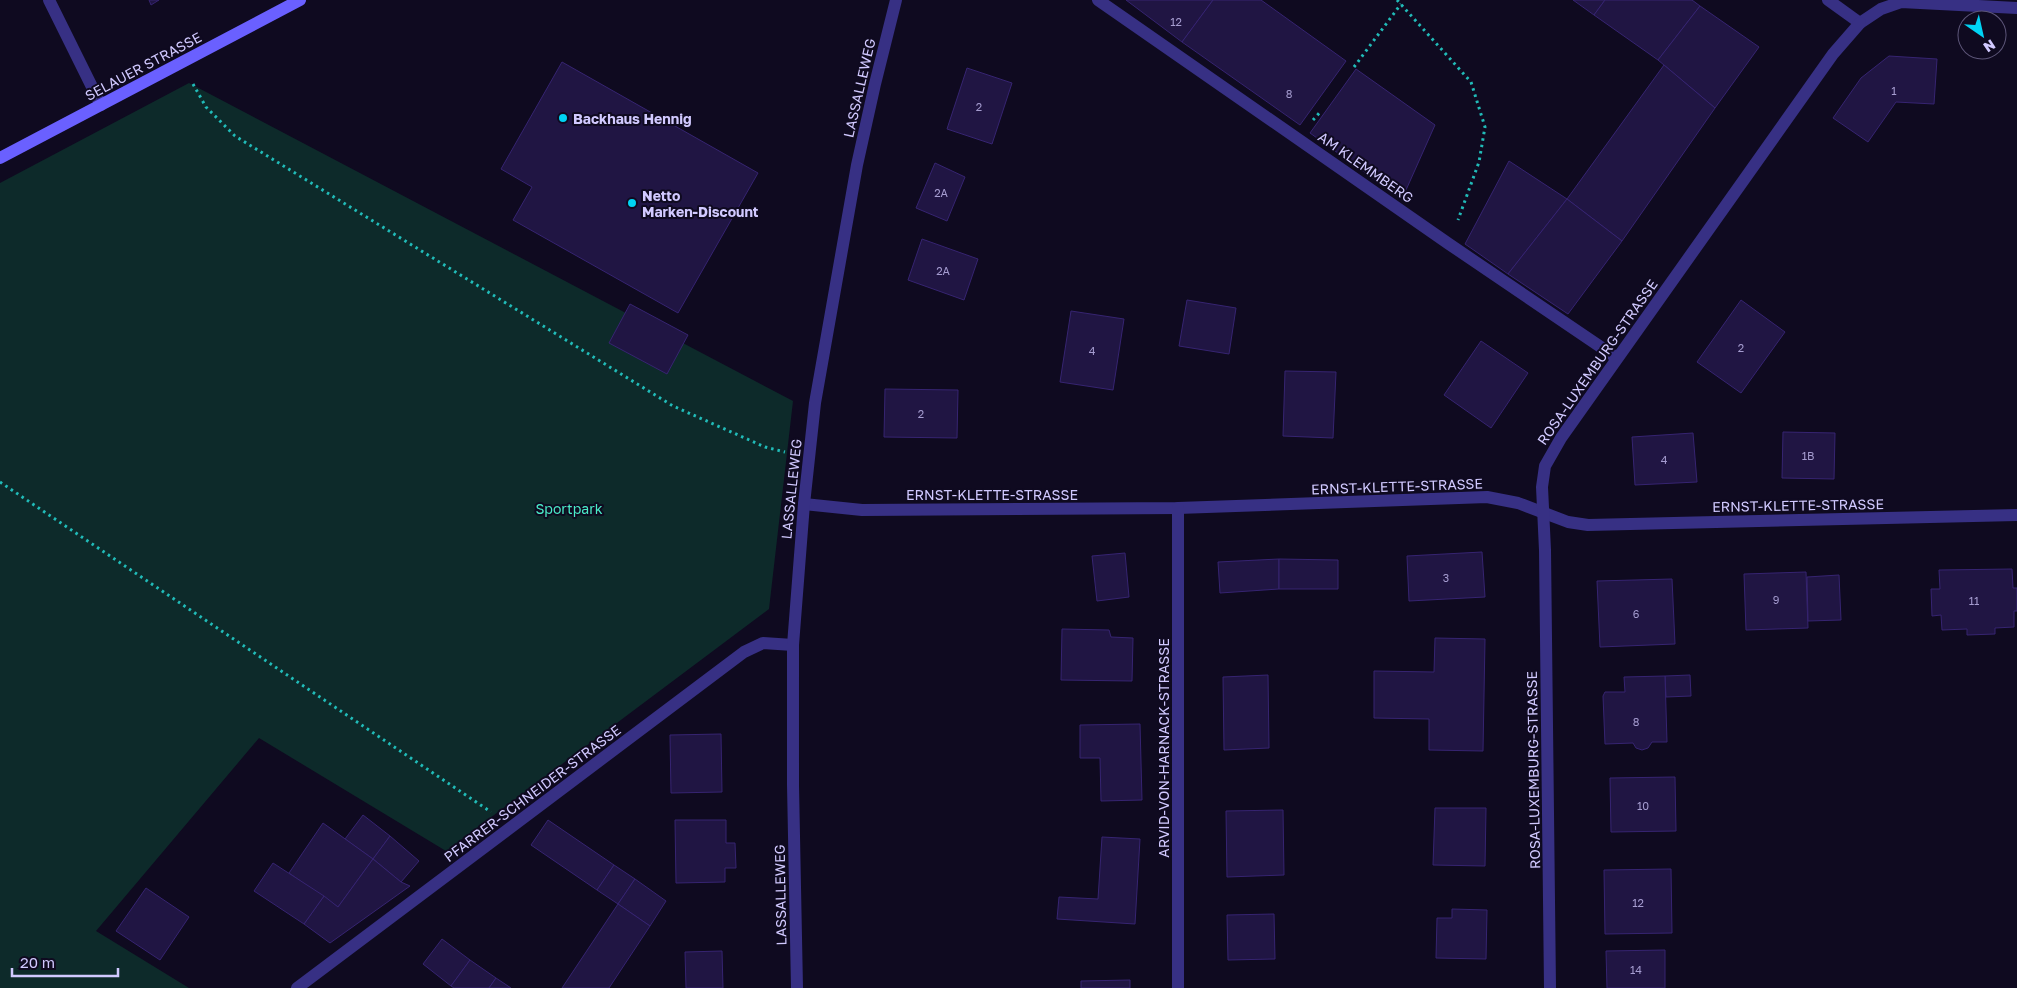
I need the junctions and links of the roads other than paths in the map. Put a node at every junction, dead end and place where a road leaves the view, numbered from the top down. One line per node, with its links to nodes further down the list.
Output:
1 (49, 0): 8 (street)
2 (300, 0): 8 (main road, SELAUER STRASSE)
3 (896, 0): 11 (street, LASSALLEWEG)
4 (1098, 0): 10 (street, AM KLEMMBERG)
5 (1828, 0): 7 (street)
6 (2017, 8): 7 (street, ROSA-LUXEMBURG-STRASSE)
7 (1860, 23): 10 (street, ROSA-LUXEMBURG-STRASSE)
8 (101, 105): 9 (main road, SELAUER STRASSE)
9 (0, 158)
10 (1617, 358): 13 (street, ROSA-LUXEMBURG-STRASSE)
11 (804, 504): 12 (street, ERNST-KLETTE-STRASSE); 15 (street, LASSALLEWEG)
12 (1178, 508): 13 (street, ERNST-KLETTE-STRASSE); 18 (street, ARVID-VON-HARNACK-STRASSE)
13 (1542, 512): 14 (street, ERNST-KLETTE-STRASSE); 19 (street, ROSA-LUXEMBURG-STRASSE)
14 (2017, 515)
15 (793, 645): 16 (street, PFARRER-SCHNEIDER-STRASSE); 17 (street, LASSALLEWEG)
16 (297, 988)
17 (797, 988)
18 (1178, 988)
19 (1550, 988)

